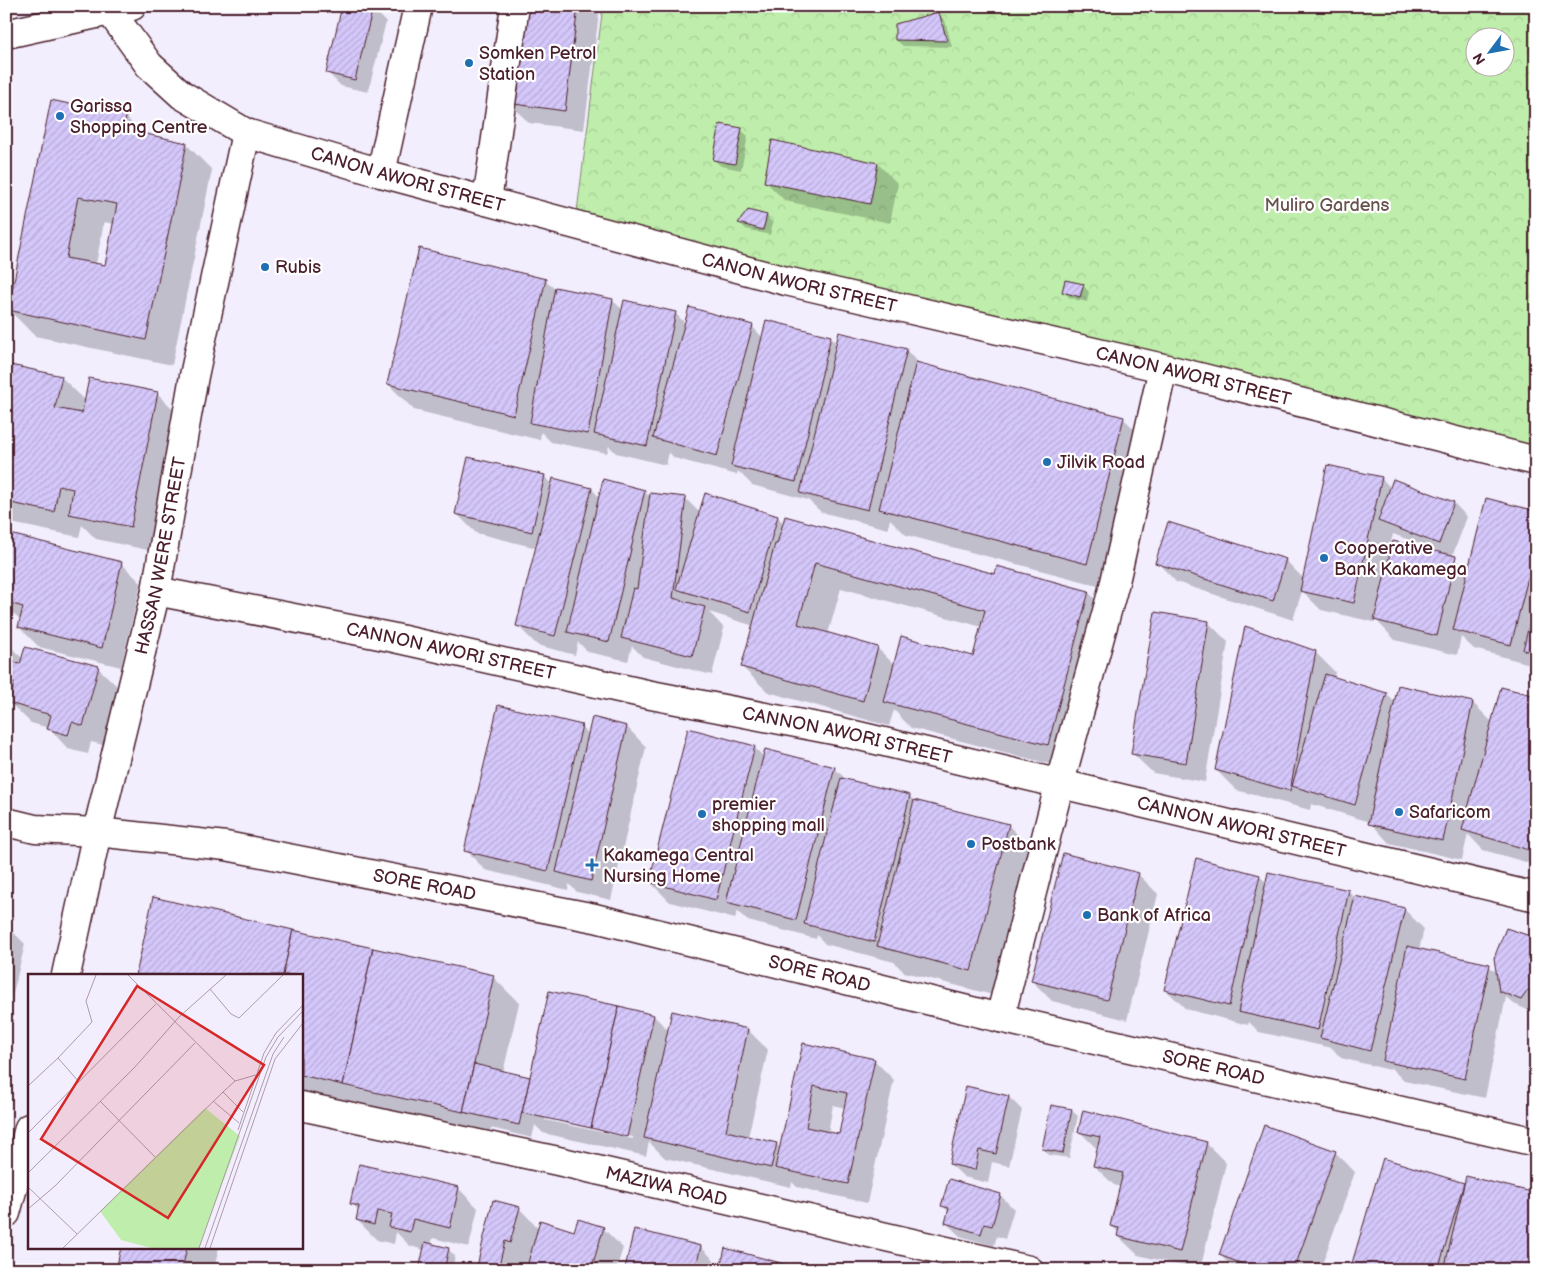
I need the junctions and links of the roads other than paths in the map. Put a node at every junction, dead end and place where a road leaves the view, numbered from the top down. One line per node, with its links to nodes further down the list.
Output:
1 (418, 6): 6 (street)
2 (515, 6): 7 (street)
3 (121, 9): 4 (street); 5 (street, CANON AWORI STREET)
4 (6, 34)
5 (246, 134): 6 (street, CANON AWORI STREET); 10 (street, HASSAN WERE STREET)
6 (380, 173): 7 (street, CANON AWORI STREET)
7 (487, 201): 8 (street, CANON AWORI STREET)
8 (1163, 368): 9 (street, CANON AWORI STREET); 11 (street)
9 (1536, 461)
10 (156, 591): 11 (street, CANNON AWORI STREET); 13 (street, HASSAN WERE STREET)
11 (1060, 782): 14 (street, CANNON AWORI STREET); 16 (street)
12 (6, 822): 13 (street, SORE ROAD)
13 (97, 832): 15 (street, HASSAN WERE STREET); 16 (street, SORE ROAD)
14 (1536, 897)
15 (66, 974)
16 (1000, 1018): 19 (street, SORE ROAD)
17 (302, 1106): 21 (street, MAZIWA ROAD)
18 (28, 1132): 20 (street)
19 (1536, 1142)
20 (6, 1213)
21 (959, 1262): 22 (street, MAZIWA ROAD)
22 (1029, 1270)

